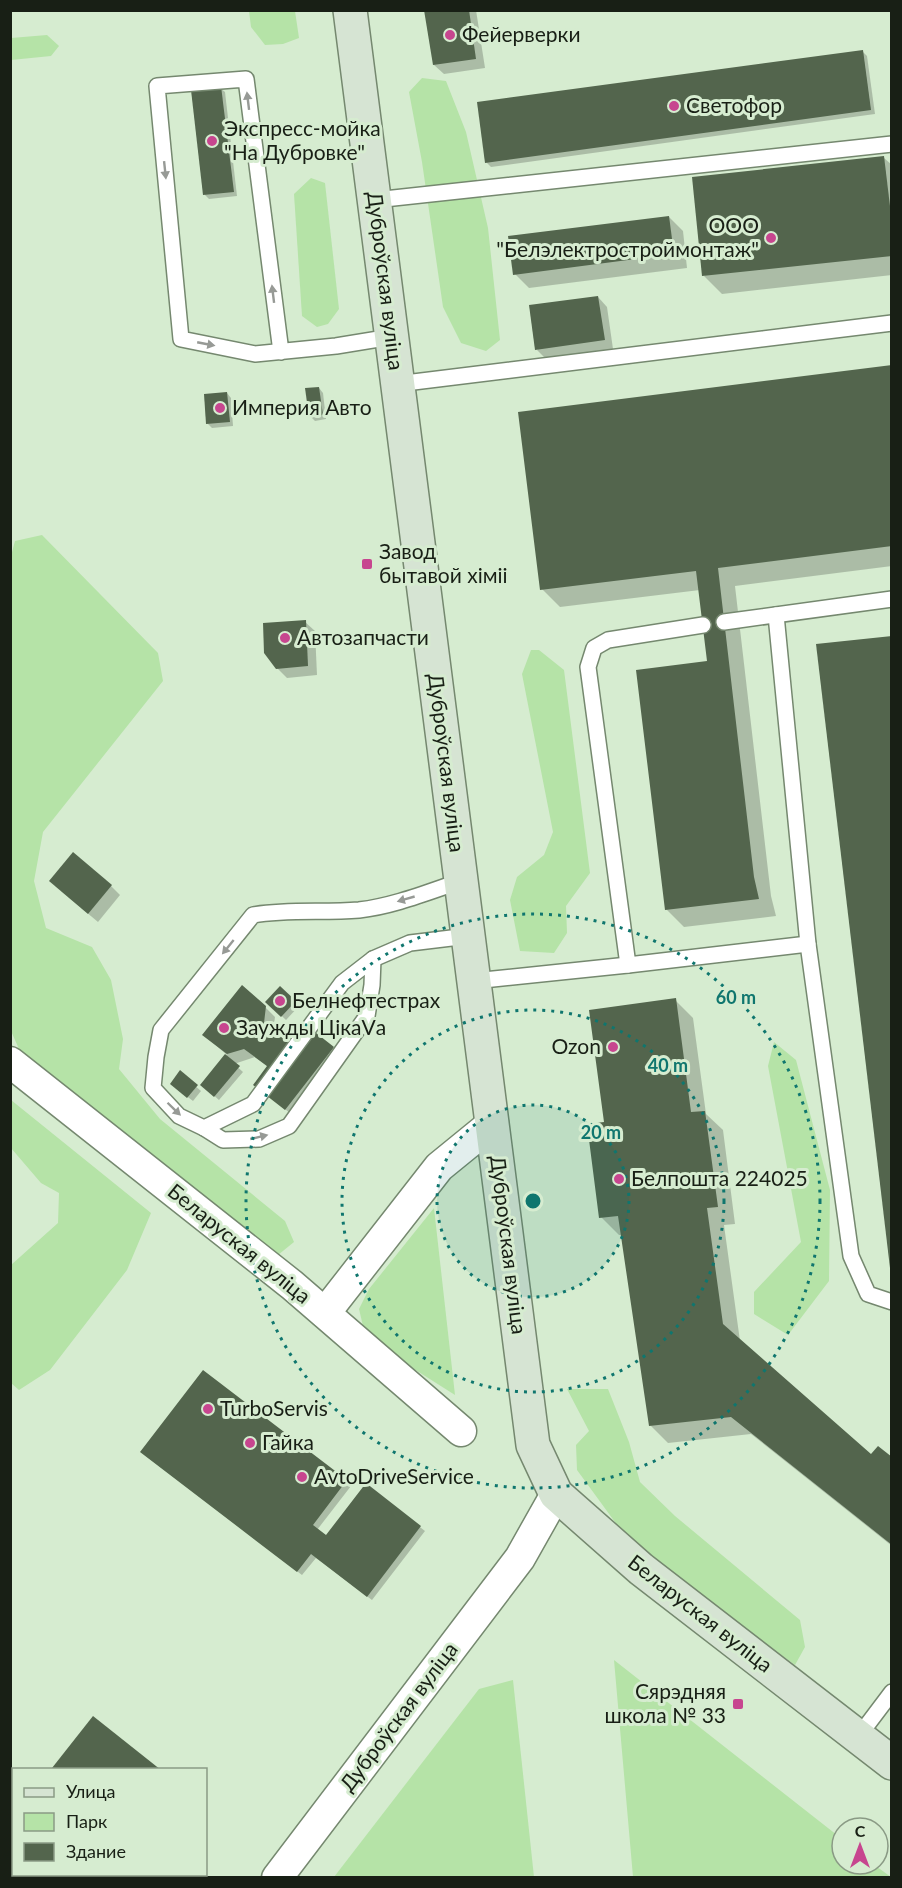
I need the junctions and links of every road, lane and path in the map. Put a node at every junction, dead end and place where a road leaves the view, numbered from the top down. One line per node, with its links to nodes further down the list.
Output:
1 (350, 10): 3 (main road, Дуброўская вуліца)
2 (891, 144): 3 (lane)
3 (375, 200): 5 (main road, Дуброўская вуліца)
4 (891, 323): 7 (lane)
5 (391, 337): 6 (lane); 7 (main road, Дуброўская вуліца)
6 (281, 352): 6 (lane, one-way to 6)
7 (397, 384): 12 (main road, Дуброўская вуліца)
8 (891, 599): 9 (lane)
9 (776, 615): 10 (lane); 14 (lane)
10 (724, 622)
11 (703, 625): 16 (lane)
12 (461, 881): 13 (main road, Дуброўская вуліца); 20 (lane, one-way to 20)
13 (468, 936): 15 (lane); 17 (main road, Дуброўская вуліца)
14 (808, 944): 16 (lane); 21 (lane)
15 (373, 958): 20 (lane); 20 (lane, one-way to 15)
16 (628, 965): 17 (lane)
17 (474, 981): 19 (main road, Дуброўская вуліца)
18 (10, 1062): 22 (street, Беларуская вуліца)
19 (493, 1123): 22 (street); 24 (main road, Дуброўская вуліца)
20 (204, 1128)
21 (891, 1302)
22 (325, 1313): 23 (street, Беларуская вуліца)
23 (461, 1431)
24 (533, 1445): 25 (main road, Беларуская вуліца)
25 (556, 1494): 27 (main road, Беларуская вуліца); 29 (street, Дуброўская вуліца)
26 (891, 1692): 27 (lane)
27 (858, 1737): 28 (main road, Беларуская вуліца)
28 (891, 1763)
29 (277, 1878)

